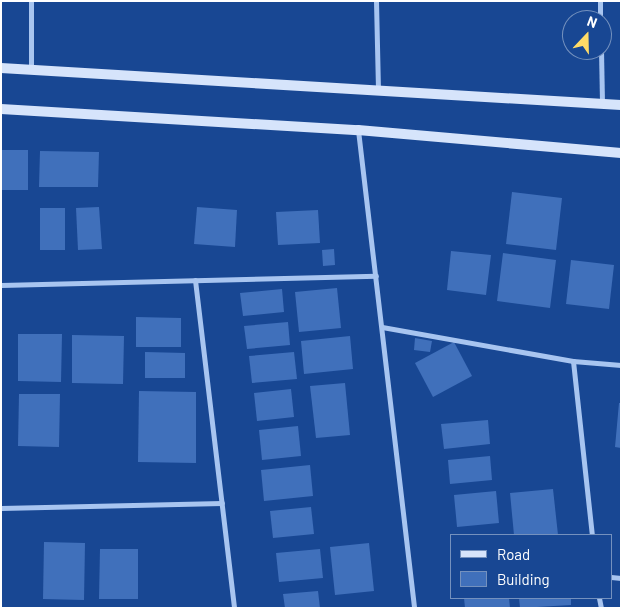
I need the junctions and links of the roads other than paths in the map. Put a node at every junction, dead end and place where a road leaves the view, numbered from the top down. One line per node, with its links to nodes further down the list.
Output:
1 (31, 1): 5 (street)
2 (376, 1): 6 (street)
3 (601, 60): 7 (street)
4 (1, 68): 5 (street)
5 (31, 70): 6 (street)
6 (378, 91): 7 (street)
7 (602, 103): 8 (street)
8 (621, 105)
9 (1, 109): 10 (street)
10 (358, 130): 11 (street); 12 (street)
11 (621, 153)
12 (376, 276): 13 (street); 15 (street)
13 (195, 280): 14 (street); 18 (street)
14 (1, 285)
15 (382, 327): 16 (street); 22 (street)
16 (573, 361): 17 (street); 20 (street)
17 (621, 365)
18 (222, 503): 19 (street); 21 (street)
19 (1, 508)
20 (592, 534)
21 (234, 608)
22 (414, 608)

